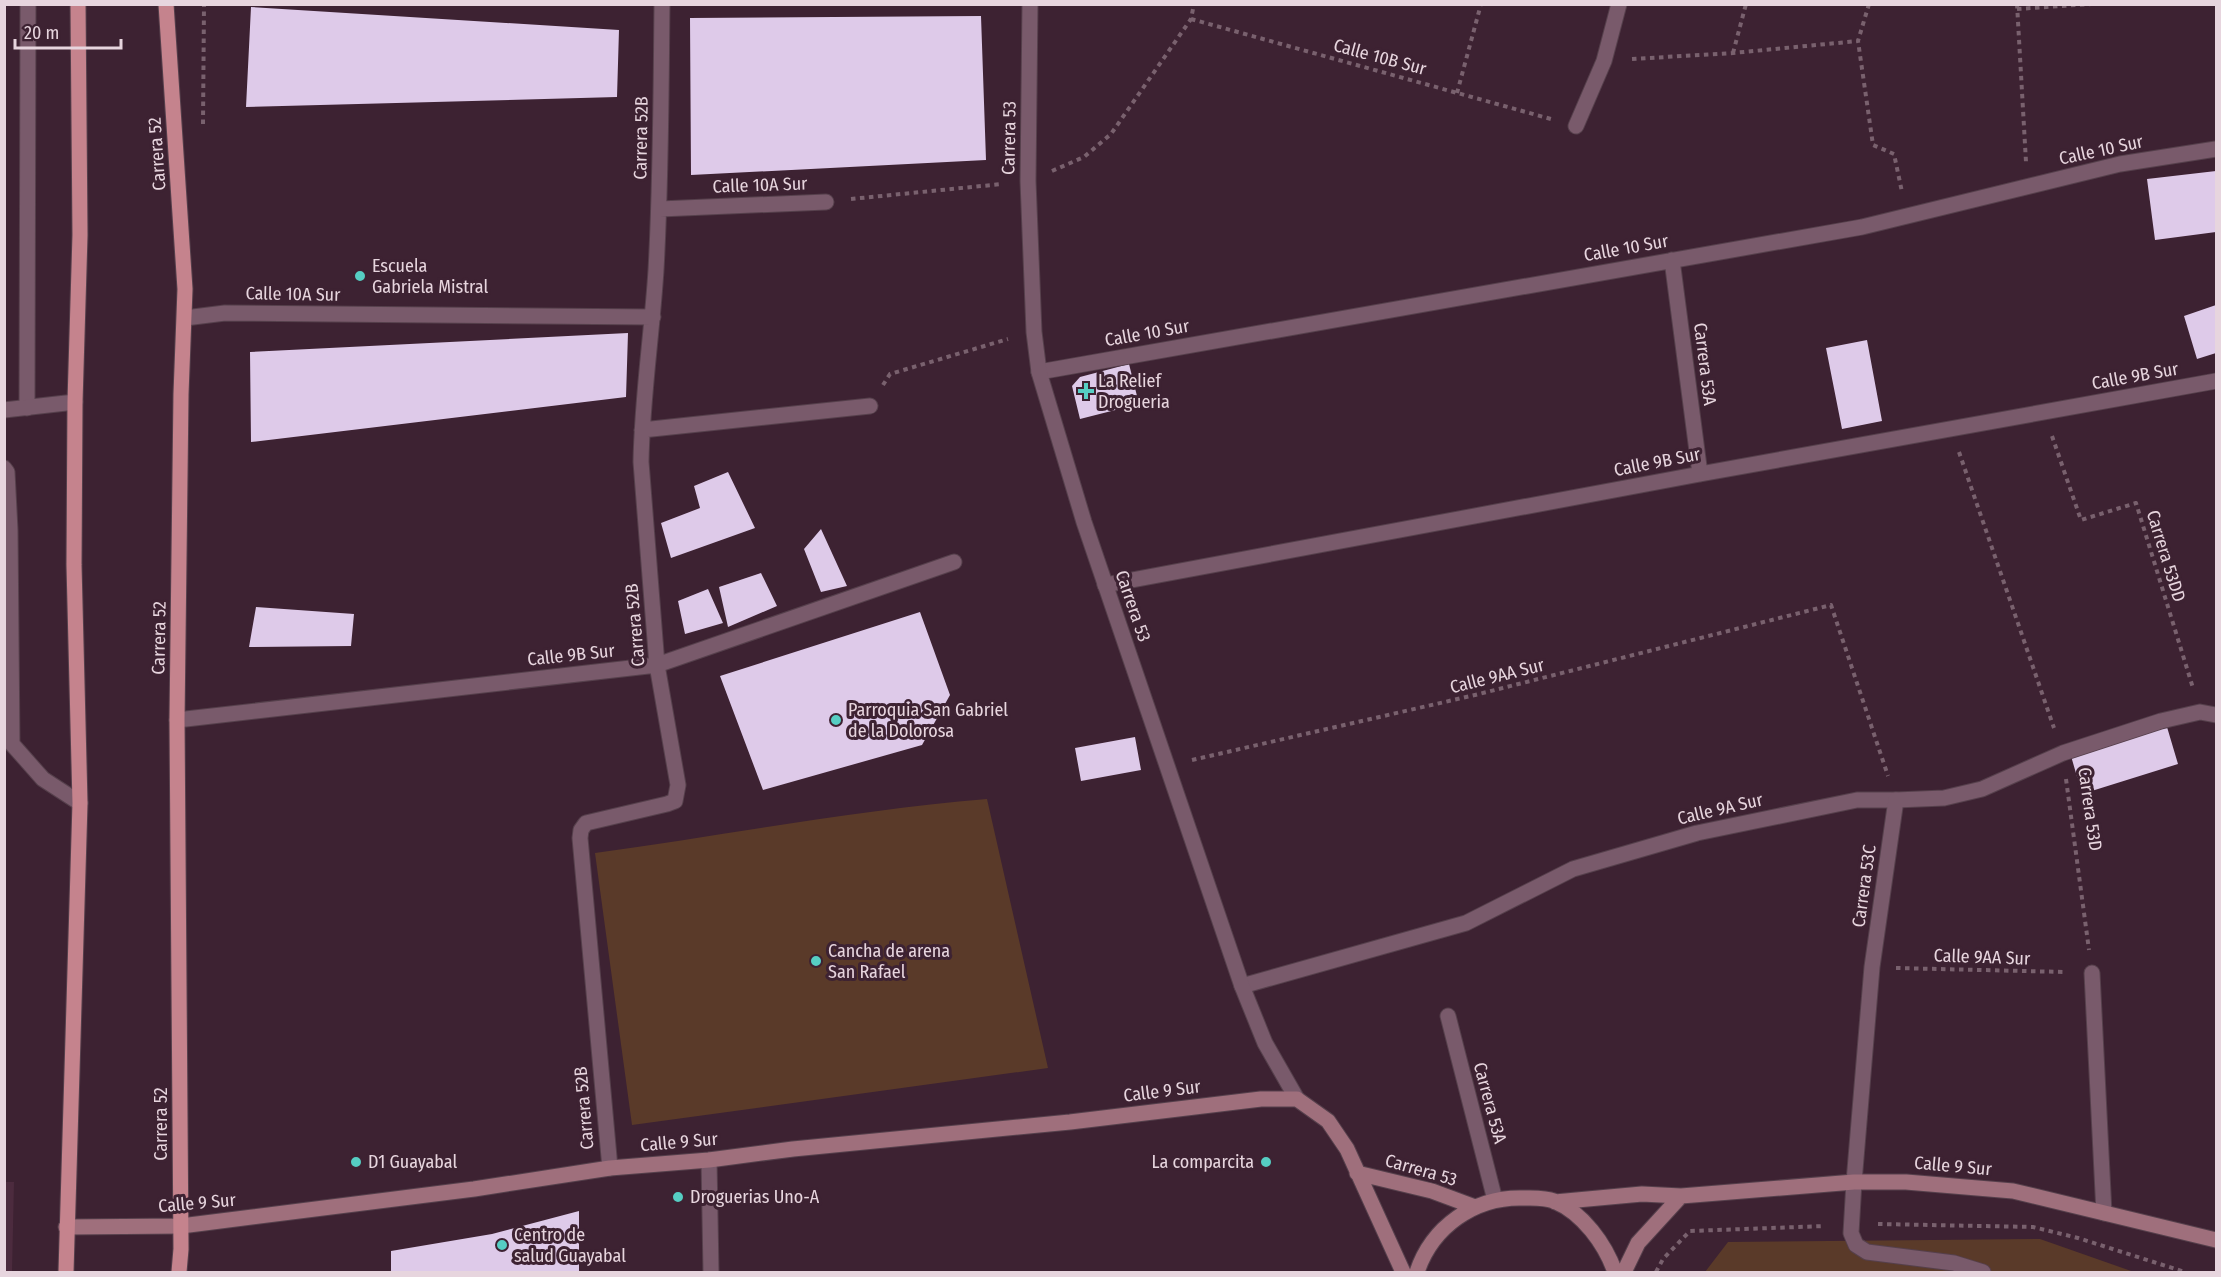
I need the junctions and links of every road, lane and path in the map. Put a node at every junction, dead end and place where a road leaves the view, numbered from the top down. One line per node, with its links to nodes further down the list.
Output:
1 (28, 4): 31 (street)
2 (78, 4): 29 (main road)
3 (166, 4): 25 (main road, Carrera 52)
4 (662, 4): 21 (street, Carrera 52B)
5 (1030, 4): 26 (street, Carrera 53)
6 (1194, 4): 16 (path, Calle 10B Sur)
7 (1481, 4): 16 (path)
8 (1619, 4): 15 (street)
9 (1746, 4): 14 (path)
10 (1869, 4): 13 (path)
11 (2091, 4): 12 (path)
12 (2017, 7): 19 (path)
13 (1858, 41): 14 (path); 22 (path)
14 (1733, 53): 15 (path)
15 (1604, 61): 17 (street)
16 (1457, 93): 17 (path, Calle 10B Sur)
17 (1576, 126)
18 (2217, 149): 19 (street, Calle 10 Sur)
19 (2028, 186): 22 (street, Calle 10 Sur)
20 (826, 202): 21 (street, Calle 10A Sur)
21 (660, 209): 24 (street, Carrera 52B)
22 (1907, 216): 23 (street, Calle 10 Sur)
23 (1672, 260): 27 (street, Calle 10 Sur); 37 (street, Carrera 53A)
24 (653, 317): 25 (street, Calle 10A Sur); 35 (street, Carrera 52B)
25 (185, 318): 43 (main road, Carrera 52)
26 (1034, 332): 27 (street, Carrera 53); 30 (path)
27 (1039, 372): 39 (street, Carrera 53)
28 (2217, 381): 33 (street, Calle 9B Sur)
29 (75, 402): 31 (street); 47 (main road)
30 (870, 406): 35 (street)
31 (27, 408): 32 (street)
32 (4, 410)
33 (2044, 412): 34 (street, Calle 9B Sur); 41 (path, Carrera 53DD)
34 (1951, 428): 37 (street, Calle 9B Sur); 44 (path, Carrera 53D)
35 (642, 430): 40 (street, Carrera 52B)
36 (4, 468): 47 (street)
37 (1700, 474): 39 (street, Calle 9B Sur)
38 (954, 562): 40 (street, Calle 9B Sur)
39 (1105, 585): 45 (street, Carrera 53)
40 (657, 665): 43 (street, Calle 9B Sur); 54 (street, Carrera 52B)
41 (2200, 712): 42 (street, Calle 9A Sur); 44 (street, Calle 9A Sur)
42 (2217, 715)
43 (177, 720): 62 (main road, Carrera 52)
44 (2063, 753): 46 (street, Calle 9A Sur); 49 (path, Carrera 53D)
45 (1167, 766): 46 (path, Calle 9AA Sur); 50 (street, Carrera 53)
46 (1896, 800): 48 (street, Carrera 53C); 50 (street, Calle 9A Sur)
47 (80, 802): 63 (main road)
48 (1872, 967): 49 (path, Calle 9AA Sur); 56 (street, Carrera 53C)
49 (2092, 973): 61 (street)
50 (1242, 986): 52 (street, Carrera 53)
51 (1448, 1016): 58 (street, Carrera 53A)
52 (1297, 1099): 53 (main road, Calle 9 Sur); 55 (main road, Carrera 53)
53 (709, 1160): 54 (main road, Calle 9 Sur); 67 (street)
54 (610, 1168): 62 (main road, Calle 9 Sur)
55 (1357, 1173): 60 (main road, Carrera 53); 68 (main road, Carrera 53)
56 (1854, 1182): 57 (main road, Calle 9 Sur); 61 (main road, Calle 9 Sur); 72 (street, Carrera 53C)
57 (1681, 1196): 59 (main road, Calle 9 Sur); 71 (main road)
58 (1495, 1200): 59 (main road, Calle 9 Sur); 60 (main road, Calle 9 Sur)
59 (1555, 1202): 70 (main road)
60 (1475, 1207): 69 (main road, Calle 9 Sur)
61 (2104, 1213): 64 (main road, Calle 9 Sur)
62 (181, 1226): 63 (main road, Calle 9 Sur); 66 (main road, Carrera 52)
63 (66, 1227): 65 (main road)
64 (2217, 1240)
65 (66, 1272)
66 (179, 1272)
67 (711, 1272)
68 (1403, 1272)
69 (1417, 1272)
70 (1615, 1272)
71 (1624, 1272)
72 (1983, 1272)

